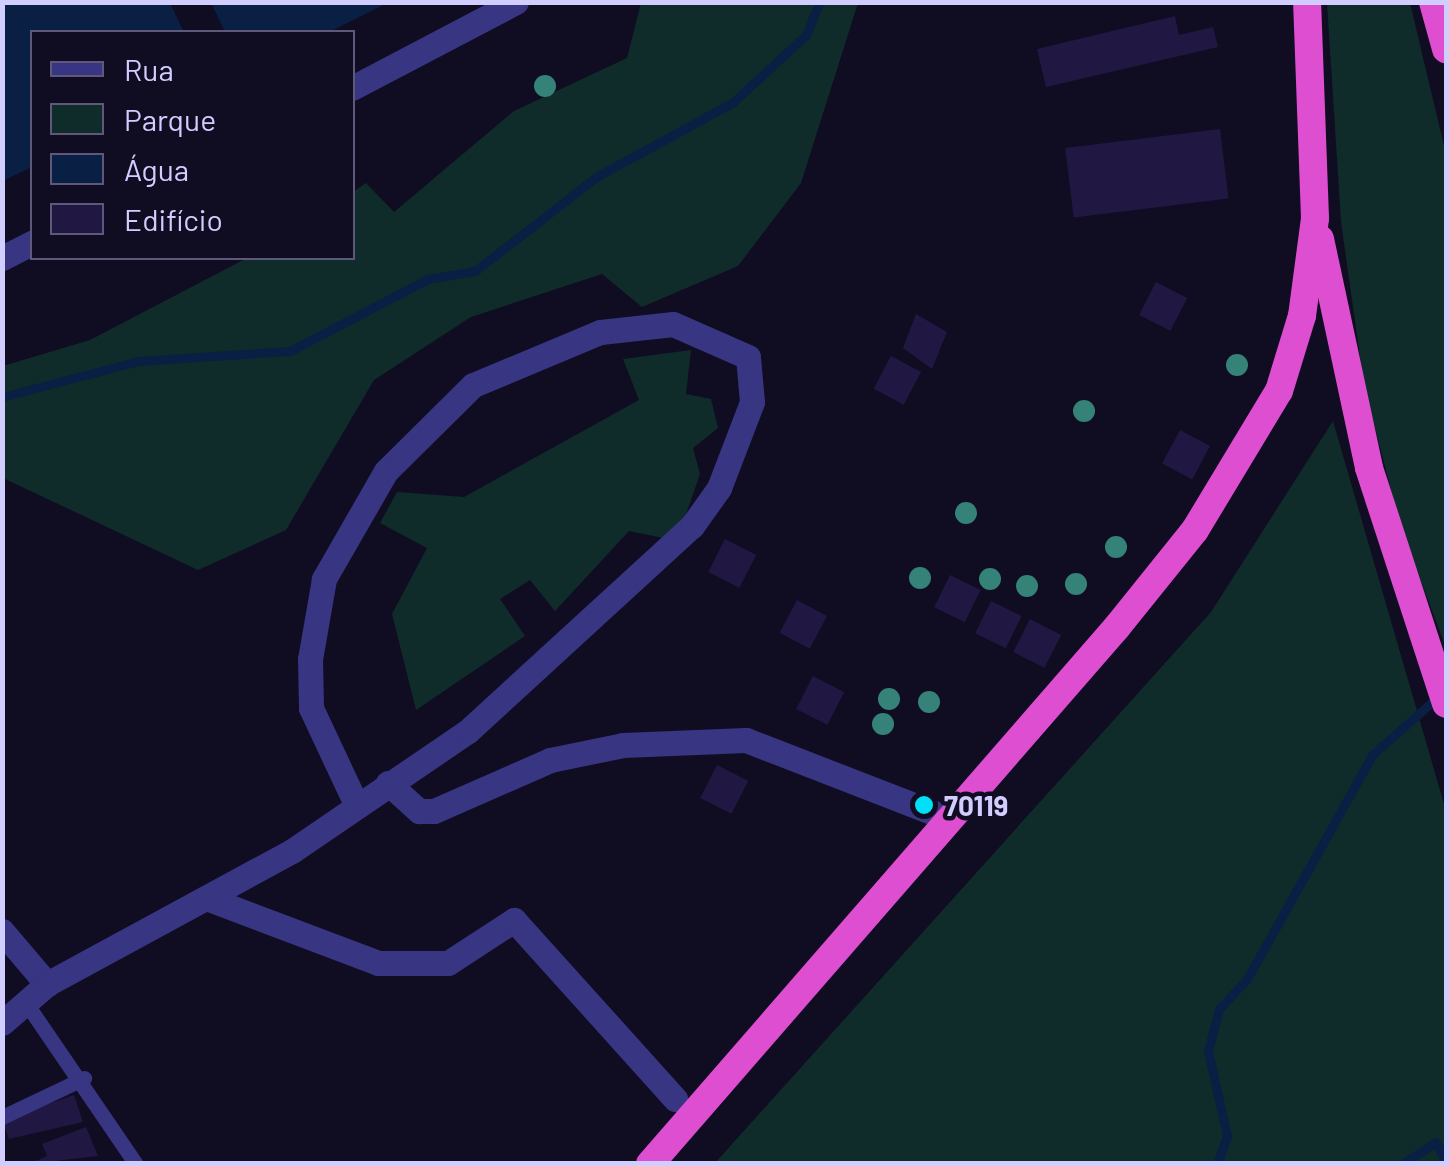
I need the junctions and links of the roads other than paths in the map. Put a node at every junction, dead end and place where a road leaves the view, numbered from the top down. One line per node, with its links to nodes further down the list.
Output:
1 (516, 2): 5 (street)
2 (1308, 2): 6 (highway)
3 (1433, 2): 4 (highway)
4 (1446, 49)
5 (355, 86)
6 (1315, 218): 9 (highway); 12 (highway)
7 (30, 245): 8 (street)
8 (2, 258)
9 (1446, 704)
10 (388, 783): 11 (street); 11 (street); 12 (street)
11 (357, 806): 13 (street)
12 (945, 818): 22 (highway)
13 (209, 898): 15 (street); 19 (street)
14 (2, 931): 15 (street)
15 (47, 984): 16 (street)
16 (26, 1003): 17 (street); 18 (lane)
17 (2, 1023)
18 (84, 1078): 20 (lane); 21 (lane)
19 (675, 1100)
20 (2, 1117)
21 (136, 1164)
22 (650, 1164)

